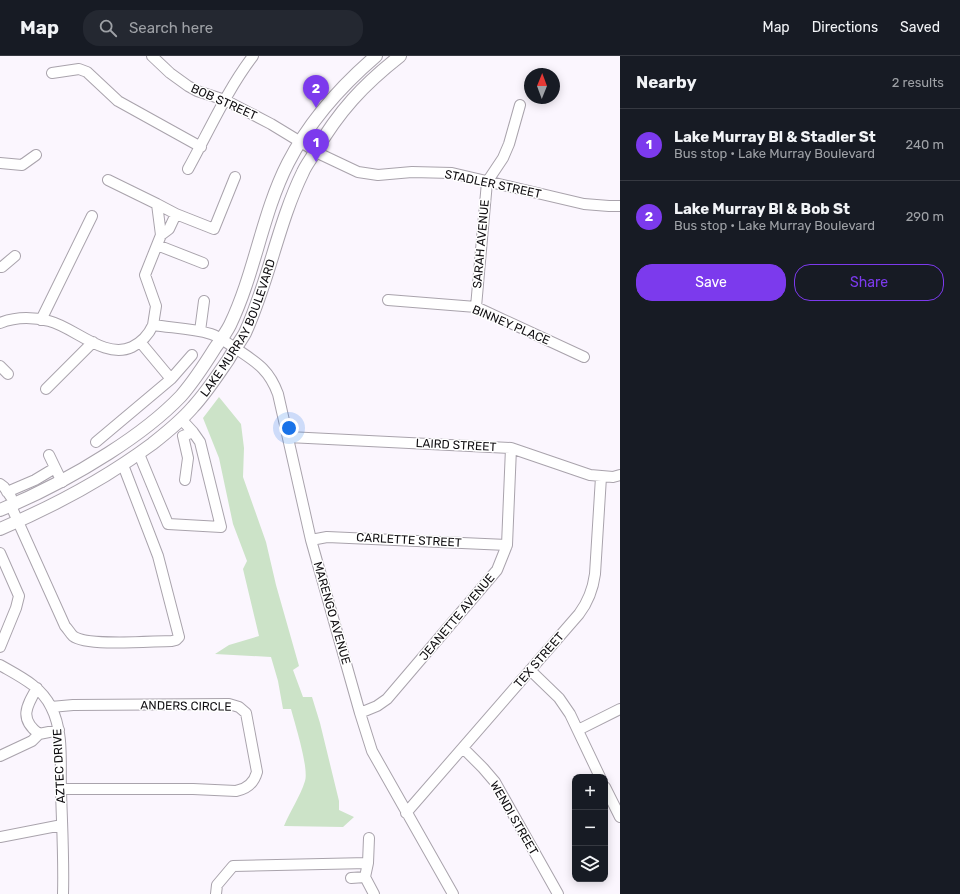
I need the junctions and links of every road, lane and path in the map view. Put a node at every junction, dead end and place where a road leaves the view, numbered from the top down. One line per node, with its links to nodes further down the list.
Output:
1 (152, 56): 6 (street, BOB STREET)
2 (253, 56): 6 (street)
3 (376, 56): 8 (main road, LAKE MURRAY BOULEVARD)
4 (400, 56): 10 (main road, LAKE MURRAY BOULEVARD)
5 (52, 73): 9 (street)
6 (225, 100): 8 (street, BOB STREET); 9 (street)
7 (520, 105): 16 (street)
8 (301, 142): 10 (street, STADLER STREET); 33 (main road, LAKE MURRAY BOULEVARD)
9 (201, 147): 13 (street)
10 (315, 151): 16 (street, STADLER STREET); 36 (main road, LAKE MURRAY BOULEVARD)
11 (36, 155): 12 (street)
12 (0, 164)
13 (188, 169)
14 (235, 177): 19 (street)
15 (108, 180): 17 (street)
16 (487, 182): 18 (street, STADLER STREET); 28 (street, SARAH AVENUE)
17 (157, 204): 19 (street); 21 (street)
18 (620, 206)
19 (176, 214): 21 (street)
20 (92, 216): 29 (street)
21 (161, 235): 22 (street)
22 (157, 245): 24 (street); 31 (street)
23 (15, 256): 25 (street)
24 (203, 263)
25 (0, 267)
26 (388, 300): 28 (street, BINNEY PLACE)
27 (204, 301): 32 (street)
28 (476, 307): 38 (street, BINNEY PLACE)
29 (41, 320): 30 (street); 34 (street)
30 (0, 323)
31 (153, 325): 32 (street, MARENGO AVENUE); 35 (street)
32 (200, 331): 33 (street, MARENGO AVENUE)
33 (221, 338): 36 (street, MARENGO AVENUE); 43 (main road, LAKE MURRAY BOULEVARD)
34 (93, 342): 35 (street); 42 (street)
35 (141, 343): 41 (street)
36 (235, 348): 44 (main road, LAKE MURRAY BOULEVARD); 46 (street, MARENGO AVENUE)
37 (192, 355): 41 (street)
38 (584, 357)
39 (0, 366): 40 (street)
40 (8, 374)
41 (171, 379): 47 (street)
42 (46, 389)
43 (169, 407): 44 (main road); 56 (main road, LAKE MURRAY BOULEVARD)
44 (181, 419): 45 (street); 49 (main road, LAKE MURRAY BOULEVARD)
45 (193, 432): 49 (street); 55 (street)
46 (288, 437): 48 (street, LAIRD STREET); 62 (street, MARENGO AVENUE)
47 (96, 442)
48 (511, 448): 54 (street, LAIRD STREET); 63 (street, JEANETTE AVENUE)
49 (139, 454): 51 (main road, LAKE MURRAY BOULEVARD)
50 (49, 455): 52 (street)
51 (123, 465): 60 (main road, LAKE MURRAY BOULEVARD); 60 (street)
52 (55, 468): 56 (street); 57 (street)
53 (620, 475): 54 (street, LAIRD STREET)
54 (601, 477): 67 (street, TEX STREET)
55 (185, 480)
56 (62, 482): 58 (main road, LAKE MURRAY BOULEVARD)
57 (4, 488): 58 (street)
58 (13, 505): 59 (main road, LAKE MURRAY BOULEVARD); 60 (street)
59 (0, 510)
60 (18, 521): 61 (main road, LAKE MURRAY BOULEVARD)
61 (0, 529)
62 (311, 540): 63 (street, CARLETTE STREET); 71 (street, MARENGO AVENUE)
63 (507, 545): 71 (street, JEANETTE AVENUE)
64 (0, 553): 65 (street)
65 (0, 647)
66 (0, 666): 68 (street, AZTEC DRIVE)
67 (530, 670): 73 (street); 75 (street, TEX STREET)
68 (37, 688): 69 (street, AZTEC DRIVE); 74 (street)
69 (51, 707): 72 (street, AZTEC DRIVE); 78 (street, ANDERS CIRCLE)
70 (620, 709): 73 (street)
71 (360, 713): 80 (street, MARENGO AVENUE)
72 (58, 730): 74 (street); 78 (street, AZTEC DRIVE)
73 (578, 730): 77 (street)
74 (39, 734): 76 (street)
75 (463, 748): 80 (street, TEX STREET); 92 (street, WENDI STREET)
76 (0, 756)
77 (599, 774)
78 (61, 789): 82 (street, AZTEC DRIVE)
79 (608, 792): 81 (street)
80 (406, 813): 91 (street, MARENGO AVENUE)
81 (619, 815)
82 (62, 825): 83 (street); 89 (street, AZTEC DRIVE)
83 (0, 836)
84 (369, 838): 85 (street)
85 (368, 863): 86 (street); 88 (street)
86 (365, 877): 87 (street); 90 (street)
87 (351, 878)
88 (216, 889)
89 (63, 894)
90 (374, 894)
91 (453, 894)
92 (558, 894)

